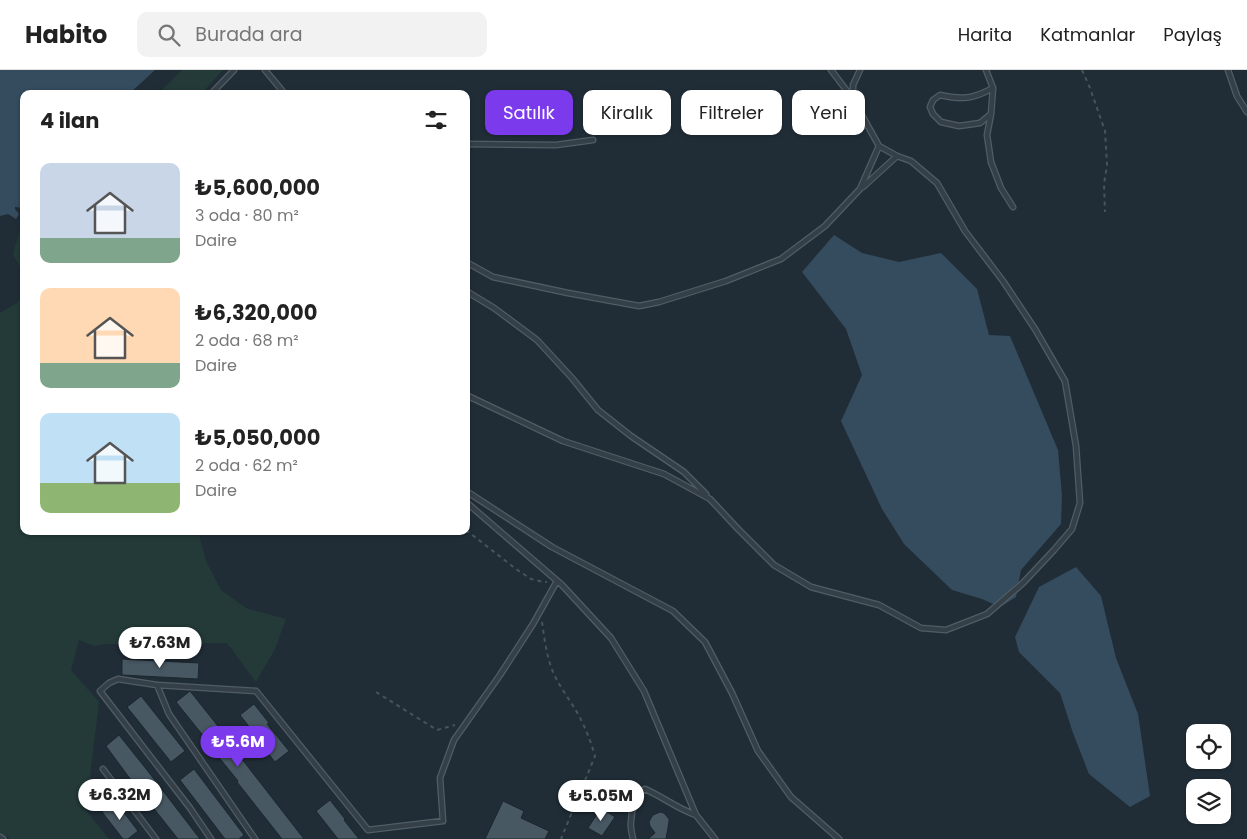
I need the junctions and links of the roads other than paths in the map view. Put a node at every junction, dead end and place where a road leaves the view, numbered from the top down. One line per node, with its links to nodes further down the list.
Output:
1 (234, 70): 8 (lane)
2 (265, 70): 9 (lane)
3 (831, 70): 10 (lane)
4 (860, 70): 11 (lane)
5 (986, 70): 7 (lane)
6 (1228, 70): 12 (lane)
7 (993, 88): 13 (lane); 13 (lane)
8 (215, 90)
9 (282, 90)
10 (846, 90)
11 (853, 90)
12 (1247, 112)
13 (991, 114): 20 (lane)
14 (865, 121): 17 (lane)
15 (593, 140): 16 (lane)
16 (470, 144)
17 (879, 146): 18 (lane); 19 (lane)
18 (897, 156): 19 (lane); 25 (lane)
19 (860, 189): 21 (lane)
20 (1013, 207)
21 (470, 264)
22 (470, 294): 25 (lane)
23 (470, 397): 25 (lane)
24 (470, 494): 36 (lane)
25 (710, 499)
26 (470, 506): 27 (lane)
27 (556, 581): 28 (lane); 30 (lane)
28 (157, 685): 32 (lane); 33 (lane)
29 (103, 769): 31 (lane)
30 (696, 815): 34 (lane); 35 (lane)
31 (156, 839)
32 (212, 839)
33 (255, 839)
34 (633, 839)
35 (715, 839)
36 (840, 839)

